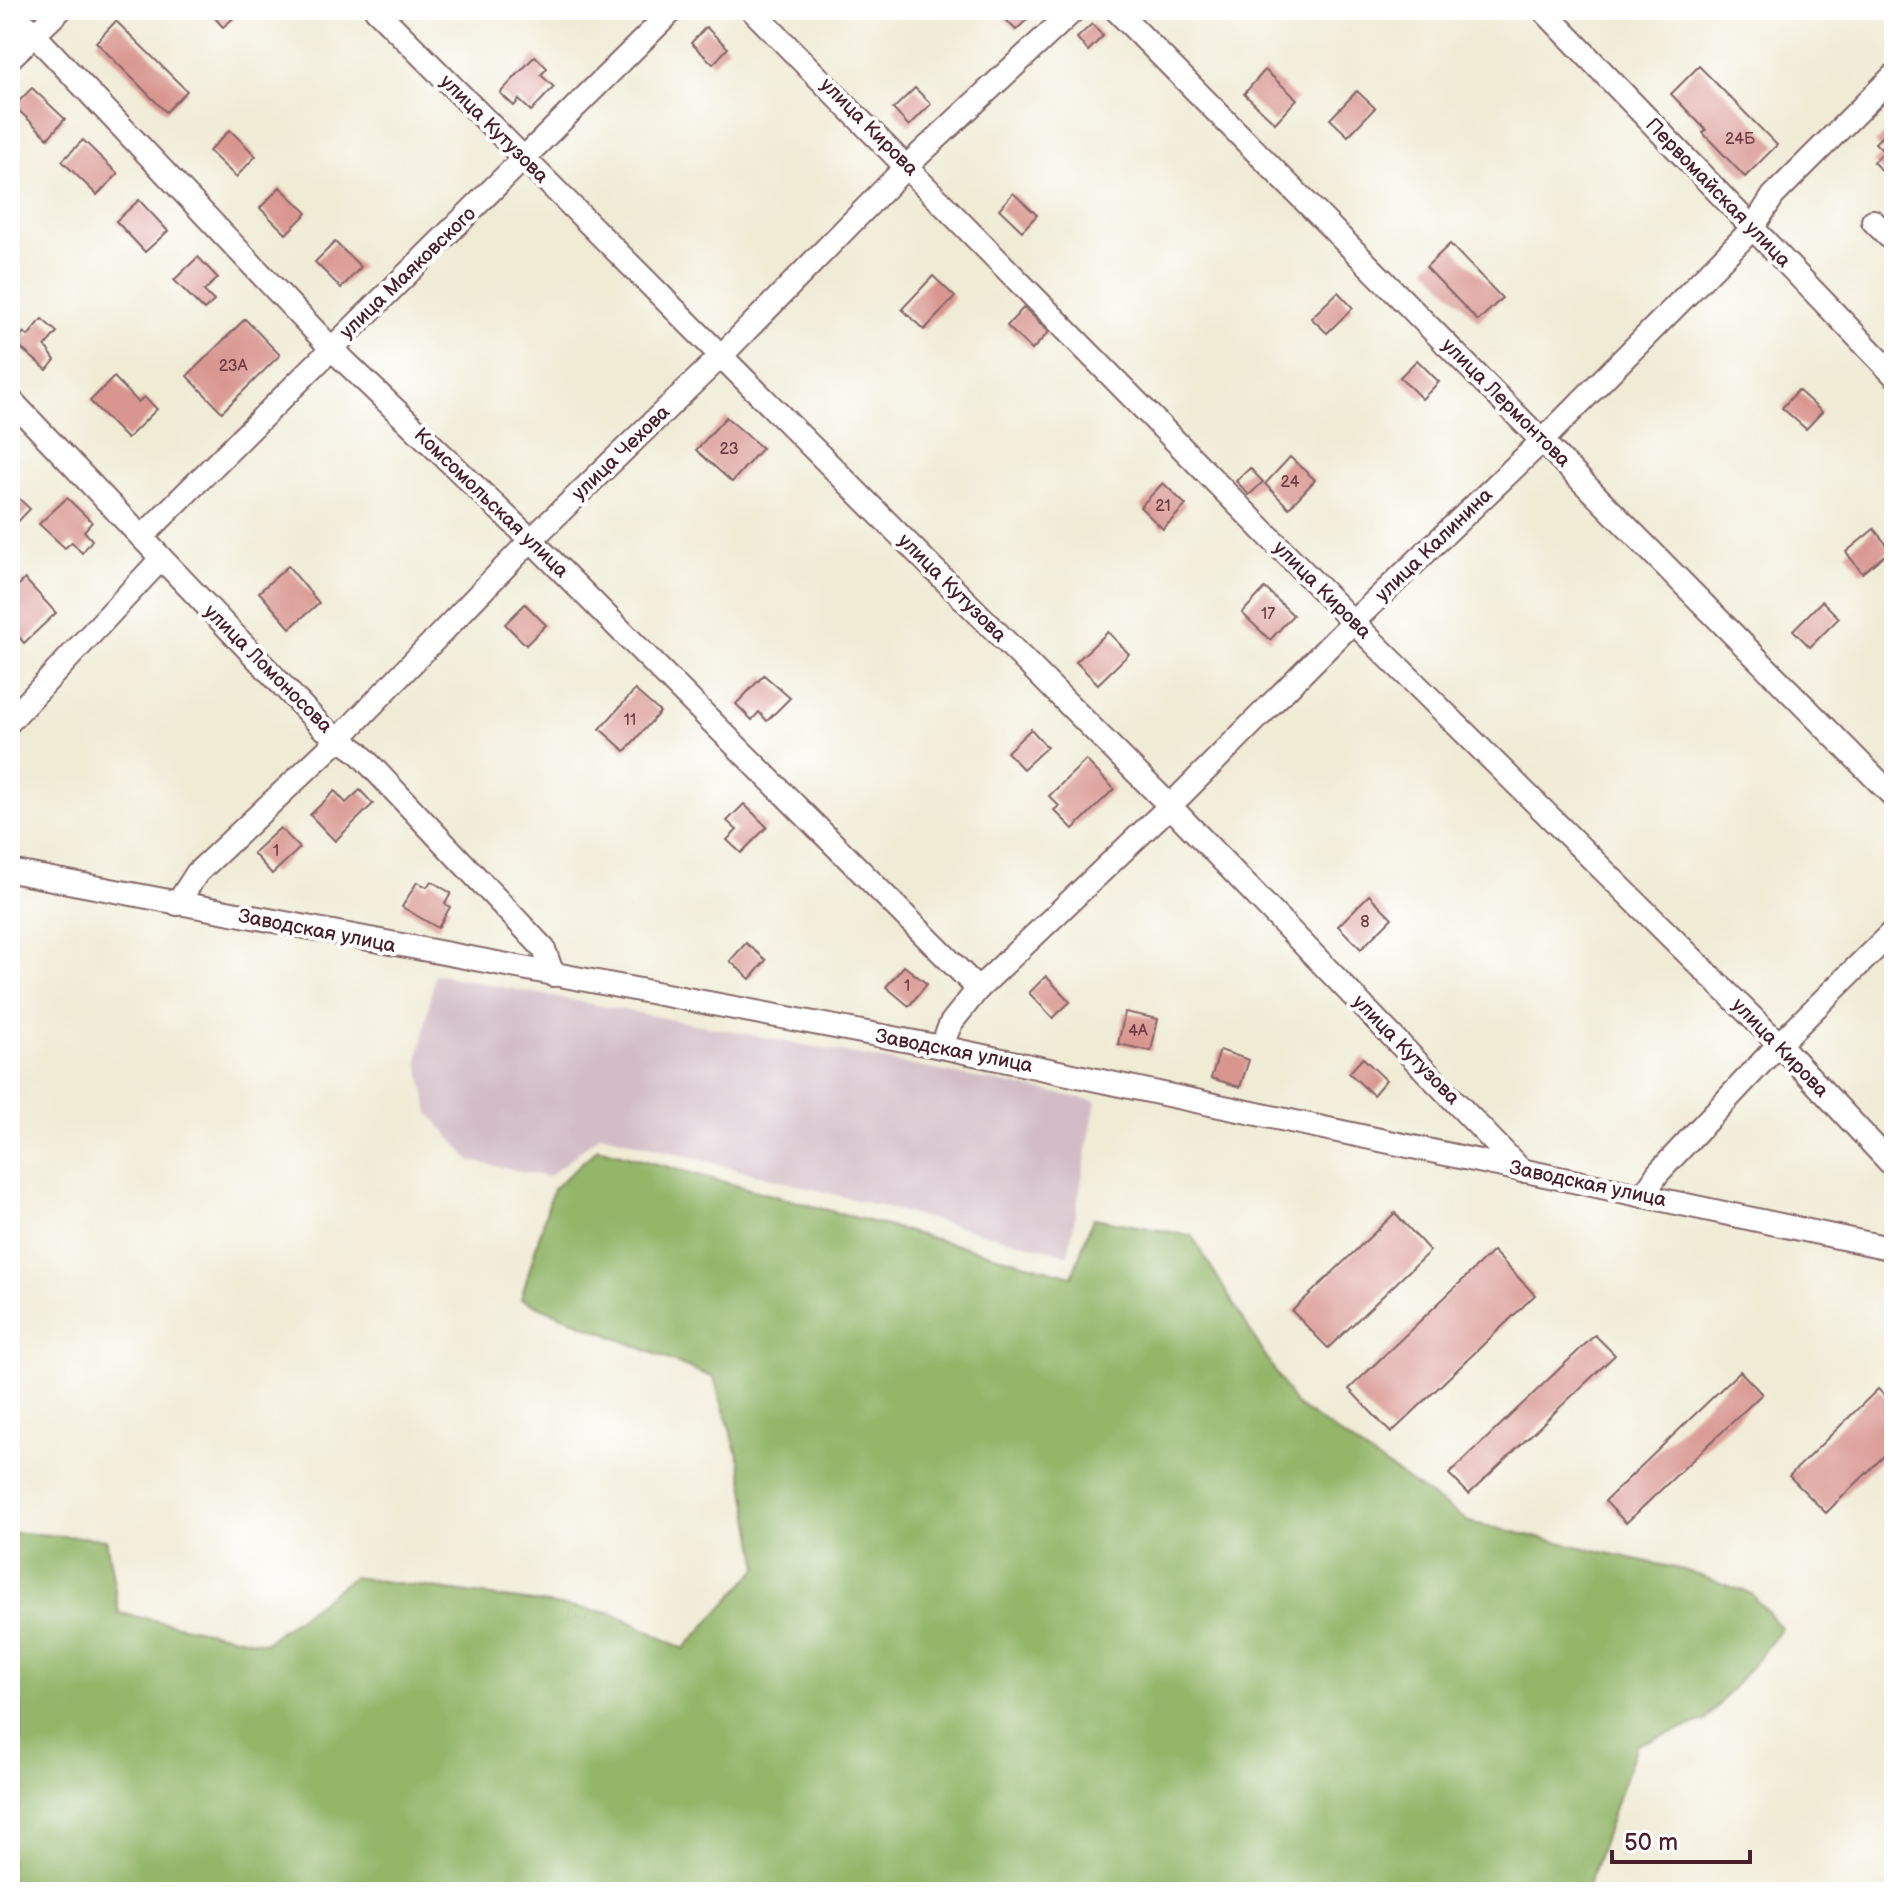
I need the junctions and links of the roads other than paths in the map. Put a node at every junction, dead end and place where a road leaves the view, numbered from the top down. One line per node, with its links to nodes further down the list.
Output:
1 (11, 10): 9 (street, Комсомольская улица)
2 (60, 10): 9 (street)
3 (376, 10): 12 (street, улица Кутузова)
4 (673, 10): 12 (street, улица Маяковского)
5 (752, 10): 13 (street, улица Кирова)
6 (1074, 10): 13 (street, улица Чехова)
7 (1116, 10): 21 (street, улица Лермонтова)
8 (1543, 10): 15 (street, Первомайская улица)
9 (35, 34): 10 (street); 17 (street, Комсомольская улица)
10 (10, 58)
11 (1894, 75): 15 (street, улица Калинина)
12 (524, 159): 17 (street, улица Маяковского); 18 (street, улица Кутузова)
13 (907, 166): 18 (street, улица Чехова); 25 (street, улица Кирова)
14 (1873, 221): 16 (street)
15 (1752, 229): 19 (street, Первомайская улица); 21 (street, улица Калинина)
16 (1894, 242)
17 (331, 348): 22 (street, улица Маяковского); 23 (street, Комсомольская улица)
18 (721, 356): 23 (street, улица Чехова); 29 (street, улица Кутузова)
19 (1894, 375)
20 (15, 414): 22 (street, улица Ломоносова)
21 (1543, 440): 25 (street, улица Калинина); 28 (street, улица Лермонтова)
22 (143, 536): 24 (street, улица Ломоносова)
23 (531, 540): 27 (street, улица Чехова); 34 (street, Комсомольская улица)
24 (160, 560): 26 (street); 27 (street, улица Ломоносова)
25 (1353, 622): 29 (street, улица Калинина); 35 (street, улица Кирова)
26 (10, 721)
27 (339, 739): 31 (street, улица Чехова); 33 (street, улица Ломоносова)
28 (1894, 797)
29 (1170, 806): 34 (street, улица Калинина); 38 (street, улица Кутузова)
30 (10, 871): 31 (street, Заводская улица)
31 (177, 904): 33 (street, Заводская улица)
32 (1894, 930): 35 (street)
33 (553, 975): 36 (street, Заводская улица)
34 (978, 989): 36 (street, улица Калинина)
35 (1779, 1044): 37 (street, улица Кирова); 39 (street)
36 (941, 1047): 38 (street, Заводская улица)
37 (1894, 1167)
38 (1522, 1171): 39 (street, Заводская улица)
39 (1643, 1196): 40 (street, Заводская улица)
40 (1894, 1249)

